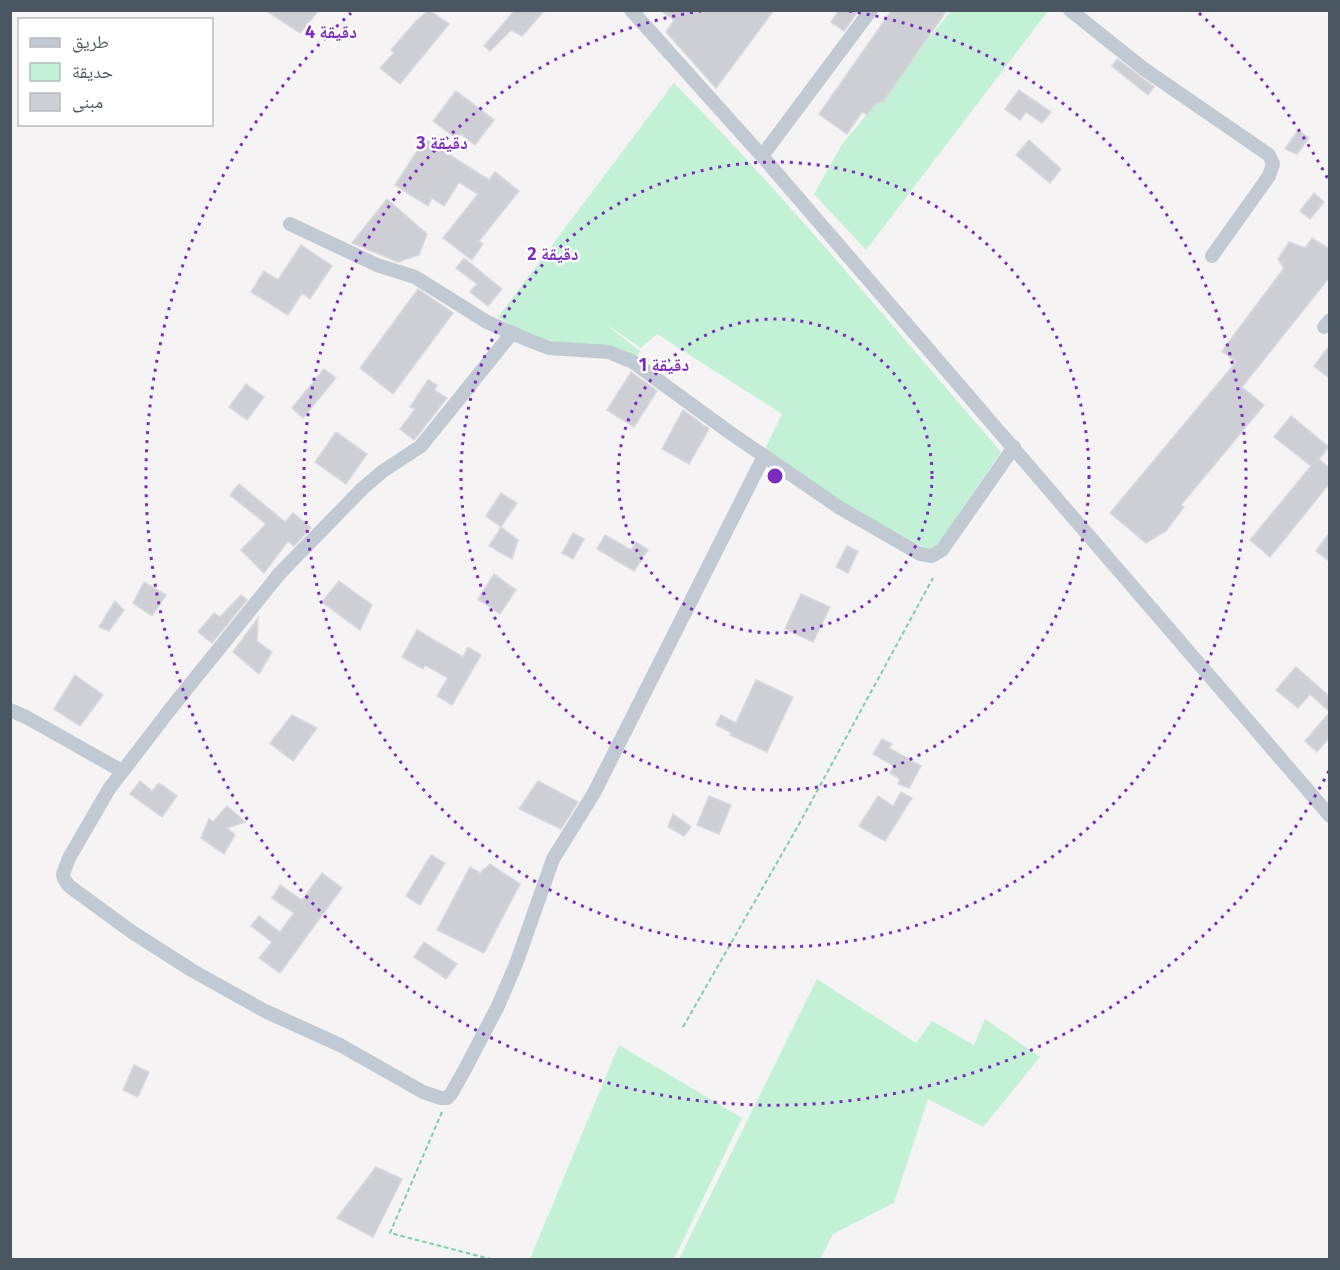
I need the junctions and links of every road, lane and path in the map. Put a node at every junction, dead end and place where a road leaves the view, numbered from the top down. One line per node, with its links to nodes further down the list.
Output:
1 (631, 10): 4 (street)
2 (871, 10): 4 (street)
3 (1070, 10): 6 (street)
4 (762, 156): 8 (street)
5 (290, 224): 7 (street)
6 (1212, 256)
7 (512, 333): 9 (street); 12 (street)
8 (1014, 447): 9 (street); 13 (street)
9 (764, 456): 15 (street)
10 (933, 578): 14 (path)
11 (10, 710): 12 (street)
12 (122, 771): 15 (street)
13 (1329, 816)
14 (684, 1027)
15 (447, 1098): 16 (path)
16 (494, 1260)

